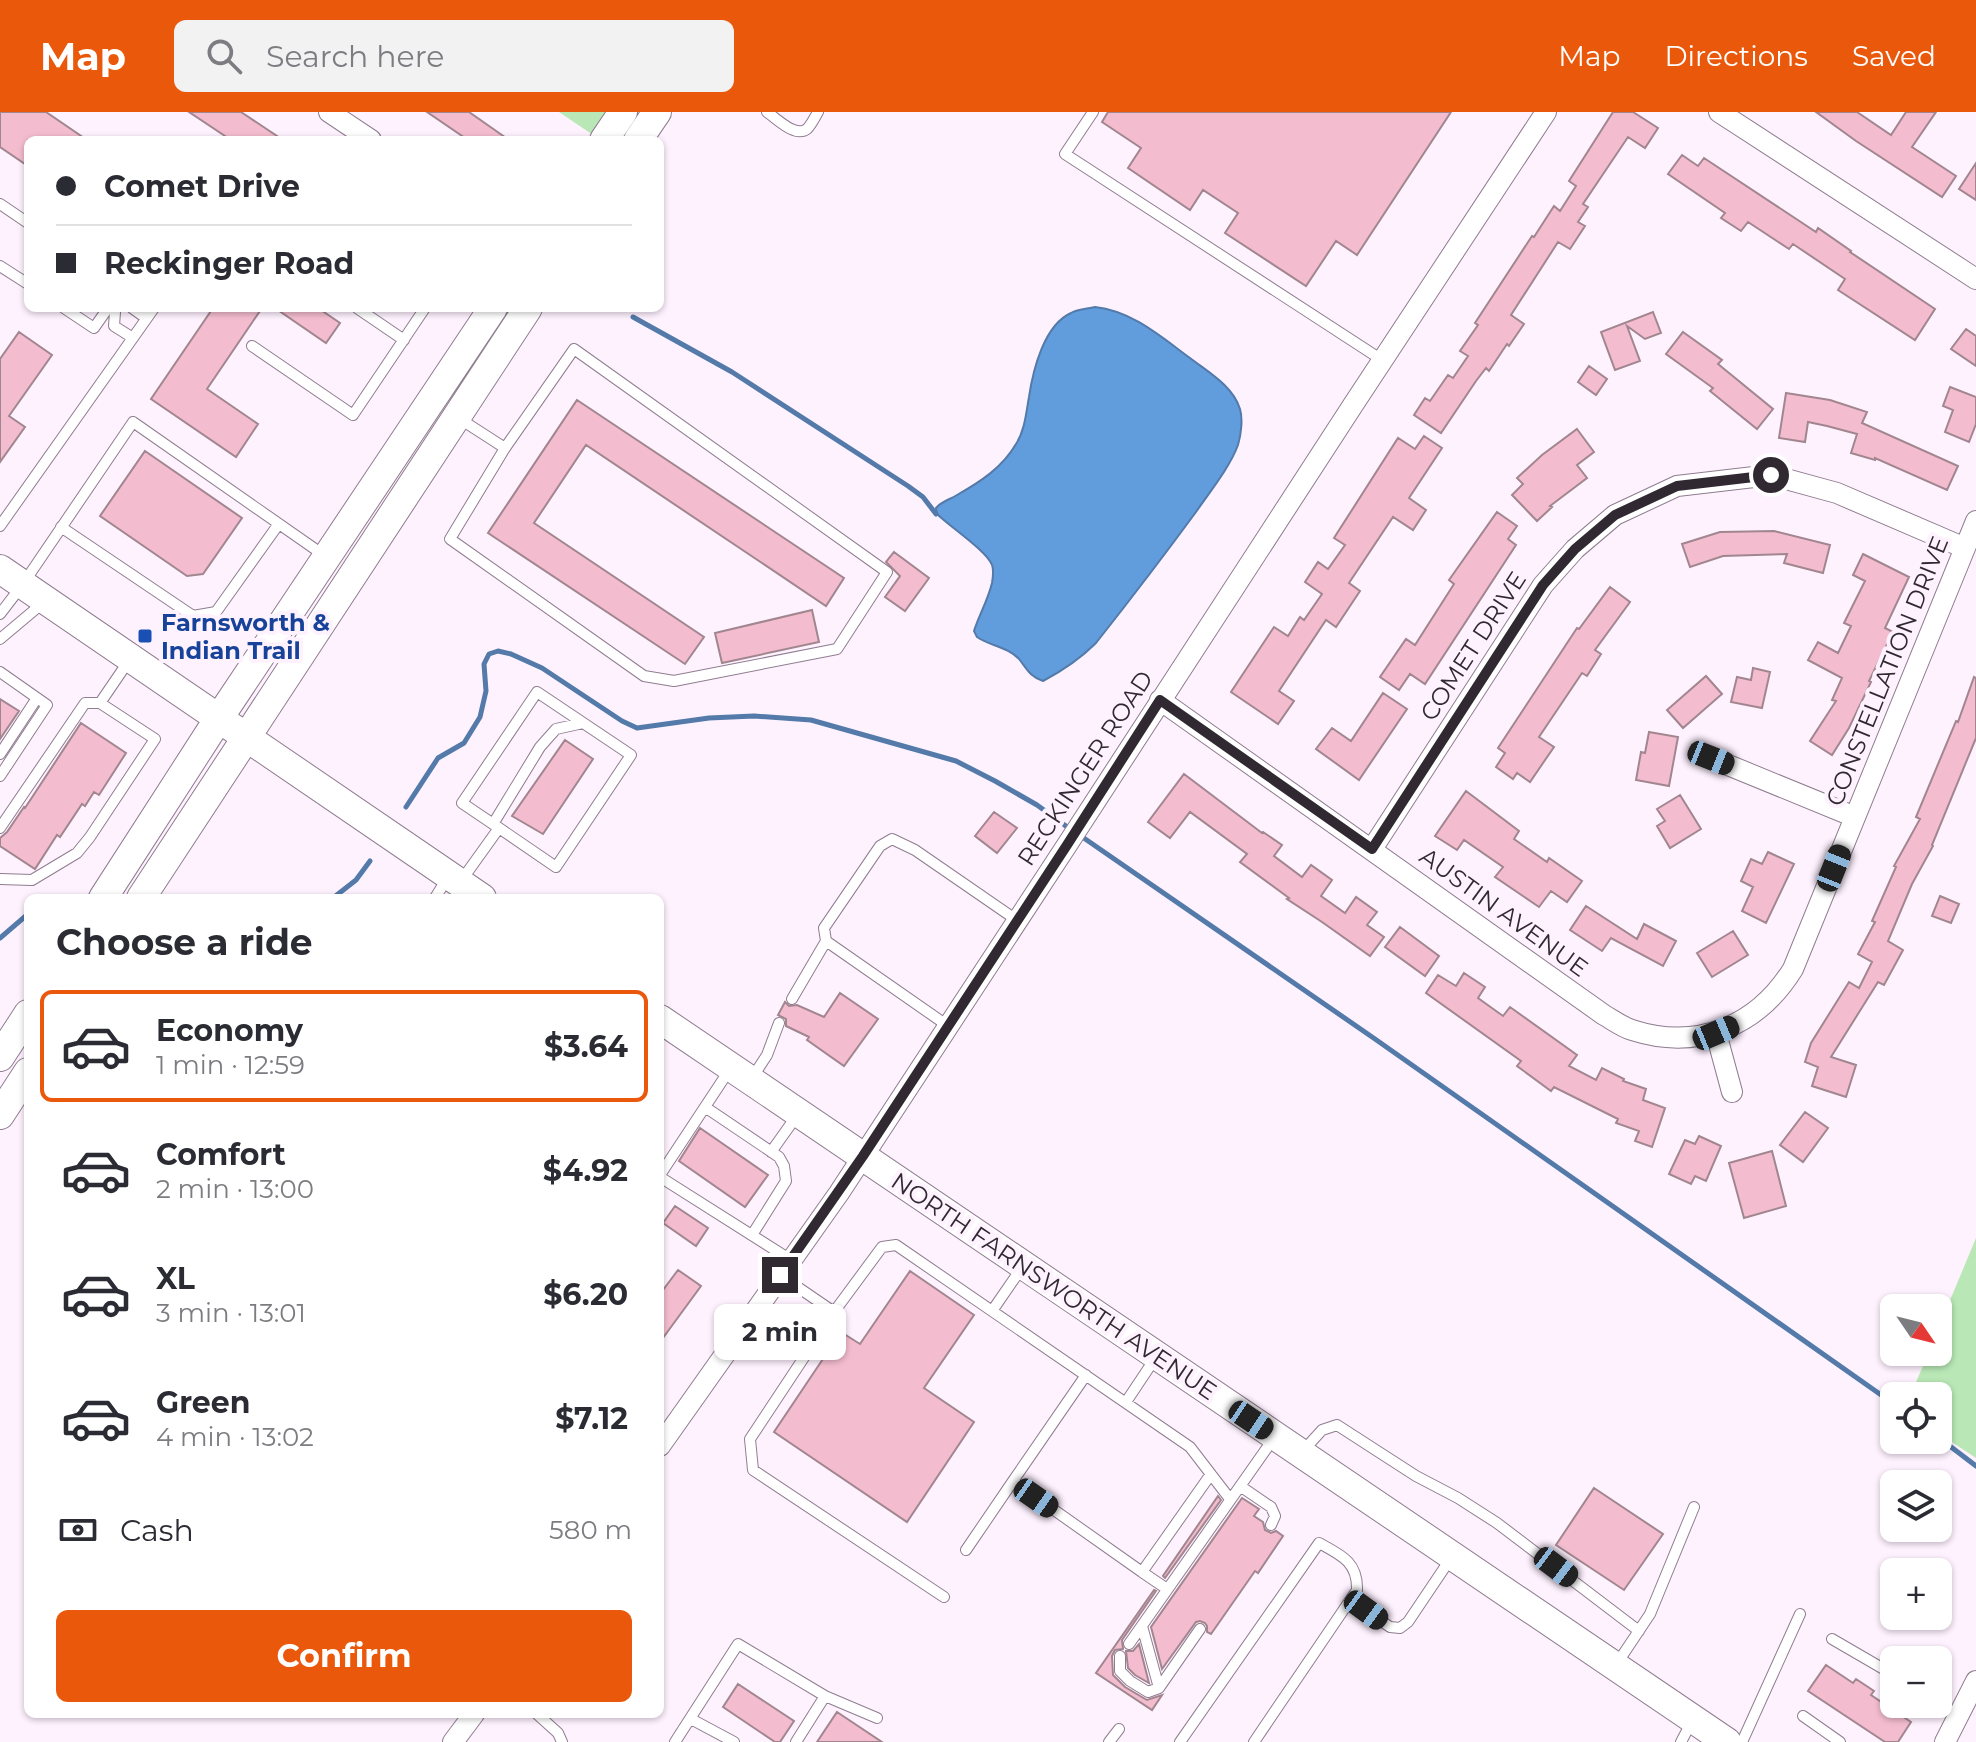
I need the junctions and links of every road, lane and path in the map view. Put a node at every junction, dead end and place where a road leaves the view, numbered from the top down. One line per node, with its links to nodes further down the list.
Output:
1 (329, 112): 9 (street)
2 (623, 112): 10 (main road)
3 (657, 112): 11 (main road)
4 (767, 112): 5 (lane)
5 (818, 112)
6 (1093, 112): 30 (lane)
7 (1546, 112): 30 (street, RECKINGER ROAD)
8 (1719, 112): 15 (street)
9 (365, 136)
10 (607, 136)
11 (641, 136)
12 (0, 204): 13 (lane)
13 (24, 220)
14 (0, 266): 16 (lane)
15 (1976, 279)
16 (24, 281)
17 (70, 312): 18 (lane)
18 (114, 312)
19 (117, 312): 27 (lane)
20 (127, 312): 26 (lane)
21 (151, 312): 26 (lane)
22 (363, 312): 28 (lane)
23 (422, 312): 28 (lane)
24 (490, 312): 38 (main road)
25 (525, 312): 31 (main road)
26 (146, 318): 27 (lane)
27 (133, 338): 35 (lane)
28 (404, 340): 29 (lane)
29 (252, 346)
30 (1382, 360): 45 (street, RECKINGER ROAD)
31 (457, 416): 32 (lane); 49 (main road)
32 (505, 448): 32 (lane)
33 (1976, 521): 37 (street, CONSTELLATION DRIVE)
34 (278, 525): 36 (lane); 36 (lane); 38 (lane)
35 (0, 526)
36 (61, 527): 39 (lane)
37 (1965, 548): 53 (street, CONSTELLATION DRIVE); 56 (street, COMET DRIVE)
38 (327, 557): 47 (main road)
39 (23, 584): 40 (lane); 41 (lane); 42 (main road)
40 (0, 614)
41 (0, 639)
42 (131, 658): 46 (lane); 47 (main road)
43 (0, 672): 44 (lane)
44 (37, 698): 50 (lane); 52 (lane)
45 (1160, 700): 56 (street, AUSTIN AVENUE); 61 (street, RECKINGER ROAD)
46 (100, 703): 55 (lane); 57 (lane)
47 (219, 718): 49 (main road); 59 (main road)
48 (583, 723): 54 (lane); 54 (lane); 54 (lane)
49 (246, 737): 58 (main road); 60 (main road)
50 (0, 754)
51 (1711, 758): 53 (street)
52 (0, 776)
53 (1855, 817): 68 (street, CONSTELLATION DRIVE)
54 (496, 826): 58 (lane)
55 (0, 828)
56 (1372, 849): 68 (street, AUSTIN AVENUE)
57 (0, 879)
58 (456, 889)
59 (106, 894)
60 (144, 894)
61 (1018, 921): 62 (lane); 67 (street, RECKINGER ROAD)
62 (826, 941): 63 (lane); 67 (lane)
63 (792, 999)
64 (24, 1020): 69 (main road)
65 (779, 1023): 70 (lane)
66 (664, 1026): 70 (main road, NORTH FARNSWORTH AVENUE)
67 (948, 1026): 77 (street, RECKINGER ROAD)
68 (1716, 1033): 72 (street)
69 (0, 1057)
70 (741, 1073): 73 (lane); 74 (main road, NORTH FARNSWORTH AVENUE)
71 (24, 1078): 75 (main road)
72 (1732, 1092)
73 (705, 1107): 76 (lane); 78 (lane)
74 (799, 1112): 76 (lane); 77 (main road, NORTH FARNSWORTH AVENUE)
75 (0, 1115)
76 (771, 1152): 80 (lane)
77 (863, 1156): 81 (main road, NORTH FARNSWORTH AVENUE); 82 (street, RECKINGER ROAD)
78 (664, 1170)
79 (664, 1179): 80 (lane)
80 (752, 1235): 82 (lane)
81 (1023, 1265): 83 (lane); 85 (main road, NORTH FARNSWORTH AVENUE)
82 (786, 1267): 84 (lane); 89 (street, RECKINGER ROAD)
83 (992, 1311): 84 (lane); 86 (lane)
84 (834, 1312): 101 (lane)
85 (1157, 1356): 87 (lane); 88 (main road, NORTH FARNSWORTH AVENUE)
86 (1086, 1375): 87 (lane); 92 (lane)
87 (1126, 1402): 91 (lane)
88 (1275, 1436): 90 (main road, NORTH FARNSWORTH AVENUE); 93 (lane)
89 (664, 1440)
90 (1301, 1454): 98 (main road, NORTH FARNSWORTH AVENUE); 106 (lane)
91 (1211, 1474): 94 (lane); 99 (lane)
92 (1013, 1481): 97 (lane); 99 (lane)
93 (1240, 1486): 94 (lane); 96 (lane)
94 (1230, 1499): 100 (lane)
95 (1694, 1507): 106 (lane)
96 (1271, 1525)
97 (966, 1550)
98 (1453, 1556): 102 (lane); 110 (main road, NORTH FARNSWORTH AVENUE)
99 (1142, 1572): 100 (lane)
100 (1167, 1589): 104 (lane)
101 (944, 1597)
102 (1351, 1600): 130 (lane); 131 (lane)
103 (1800, 1614): 133 (lane)
104 (1142, 1626): 108 (lane); 113 (lane)
105 (1200, 1629): 113 (lane)
106 (1639, 1631): 110 (lane)
107 (1832, 1639): 111 (lane)
108 (1129, 1644)
109 (1120, 1656): 113 (lane)
110 (1615, 1666): 123 (main road, NORTH FARNSWORTH AVENUE)
111 (1880, 1667)
112 (1976, 1681): 117 (street)
113 (1159, 1688)
114 (825, 1696): 120 (lane); 121 (lane); 128 (lane)
115 (1952, 1712): 117 (lane)
116 (1803, 1716): 134 (lane)
117 (1958, 1716): 135 (street)
118 (471, 1718): 124 (street)
119 (541, 1718): 125 (lane)
120 (877, 1718)
121 (691, 1719): 126 (lane); 127 (lane)
122 (1119, 1729): 129 (lane)
123 (1687, 1730): 132 (main road, NORTH FARNSWORTH AVENUE)
124 (453, 1742)
125 (562, 1742)
126 (675, 1742)
127 (734, 1742)
128 (796, 1742)
129 (1109, 1742)
130 (1180, 1742)
131 (1254, 1742)
132 (1727, 1742)
133 (1742, 1742)
134 (1840, 1742)
135 (1945, 1742)

